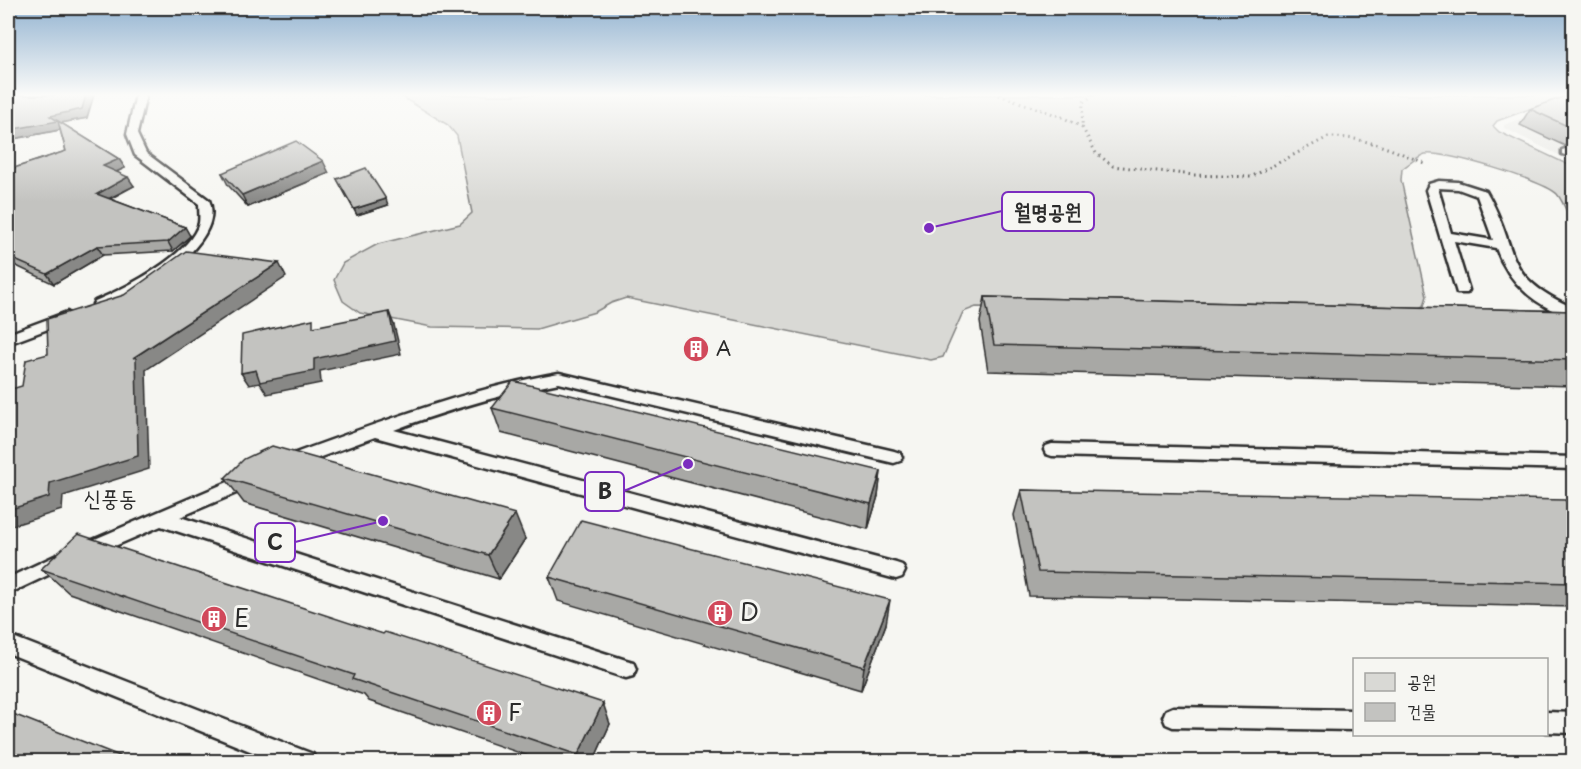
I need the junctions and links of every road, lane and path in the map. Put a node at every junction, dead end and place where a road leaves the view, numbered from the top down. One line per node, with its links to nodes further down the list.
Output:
1 (133, 131): 8 (lane)
2 (1084, 131): 3 (path)
3 (1436, 167)
4 (1446, 236): 5 (lane); 5 (lane); 6 (lane)
5 (1501, 245): 7 (lane)
6 (1462, 290)
7 (1574, 314)
8 (8, 339)
9 (374, 430): 11 (lane); 13 (lane); 14 (lane)
10 (1052, 450): 12 (lane)
11 (894, 457)
12 (1574, 463)
13 (163, 519): 15 (lane); 17 (lane)
14 (896, 571)
15 (8, 586)
16 (8, 644): 22 (lane)
17 (626, 669)
18 (1173, 717): 19 (lane)
19 (1353, 720)
20 (1548, 722): 21 (lane)
21 (1574, 723)
22 (306, 762)

